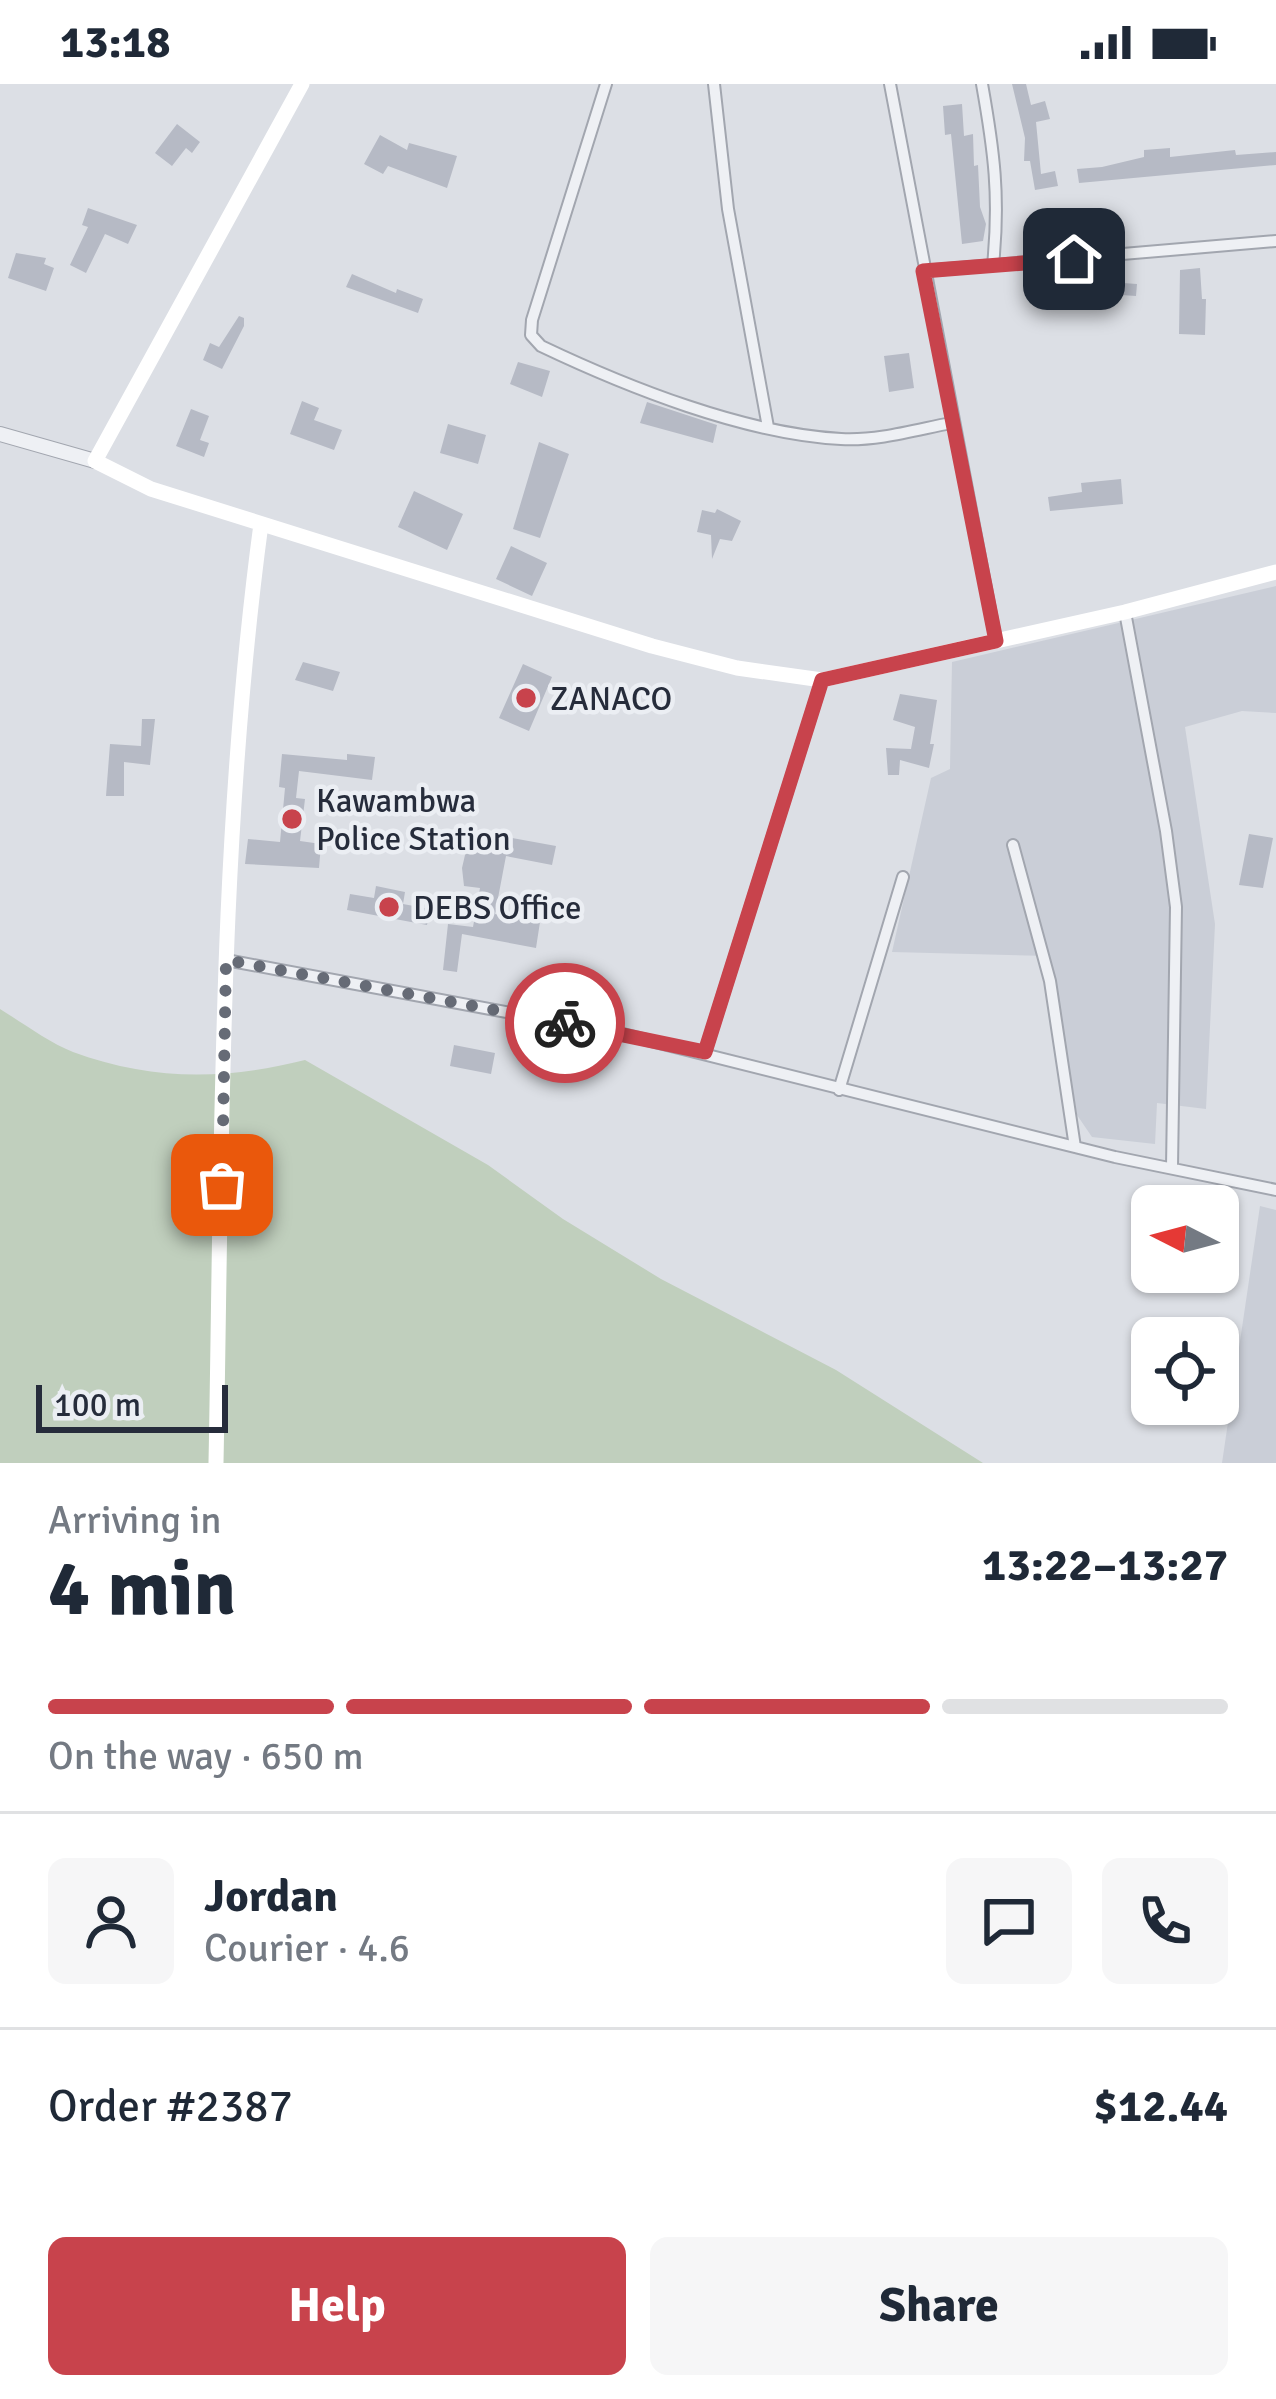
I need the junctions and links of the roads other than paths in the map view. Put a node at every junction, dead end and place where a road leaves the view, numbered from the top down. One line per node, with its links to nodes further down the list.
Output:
1 (302, 84): 12 (main road)
2 (606, 84): 10 (street)
3 (713, 84): 10 (street)
4 (890, 84): 8 (street)
5 (982, 84): 7 (street)
6 (1276, 241): 7 (street)
7 (993, 265): 8 (street)
8 (923, 271): 9 (street)
9 (951, 423): 10 (street); 16 (street)
10 (768, 428)
11 (0, 434): 12 (street)
12 (95, 460): 13 (main road)
13 (261, 524): 17 (main road); 20 (main road)
14 (1276, 572): 15 (main road)
15 (1125, 612): 16 (main road); 24 (street)
16 (996, 641): 17 (main road)
17 (822, 680): 21 (street)
18 (1013, 844): 23 (street)
19 (903, 877): 22 (street)
20 (226, 960): 21 (street); 26 (main road)
21 (705, 1052): 22 (street)
22 (839, 1090): 23 (street)
23 (1076, 1147): 24 (street)
24 (1172, 1167): 25 (street)
25 (1276, 1190)
26 (216, 1463)

